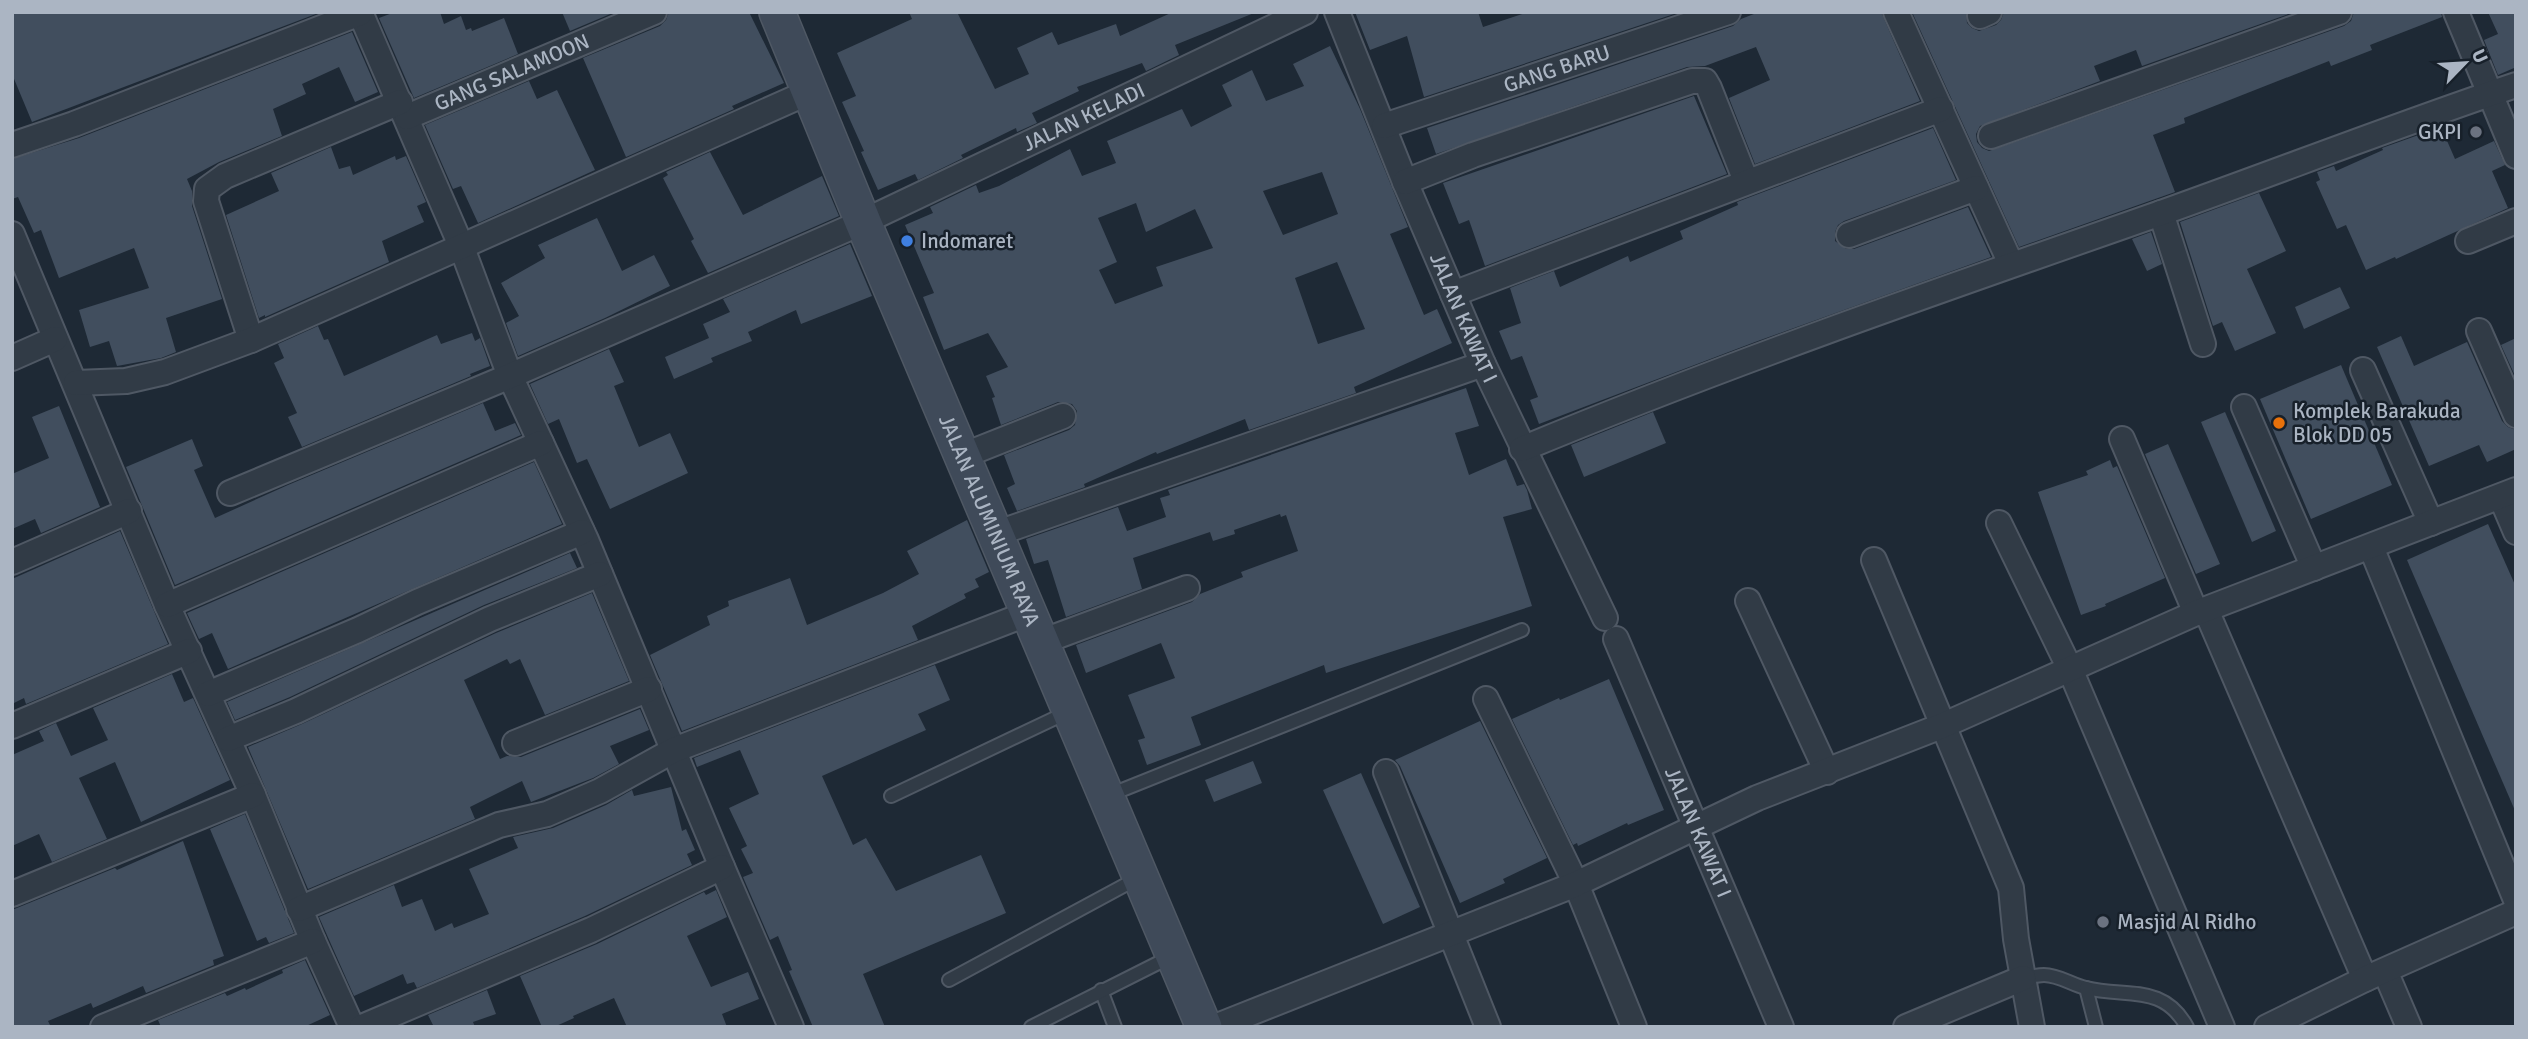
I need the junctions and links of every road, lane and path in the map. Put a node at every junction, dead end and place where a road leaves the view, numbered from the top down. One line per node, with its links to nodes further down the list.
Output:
1 (654, 12): 14 (street, GANG SALAMOON)
2 (776, 12): 11 (main road, JALAN ALUMINIUM RAYA)
3 (1305, 12): 24 (street, JALAN KELADI)
4 (1336, 12): 15 (street, JALAN KAWAT I)
5 (1728, 12): 15 (street, GANG BARU)
6 (1896, 12): 13 (street)
7 (2339, 12): 16 (street)
8 (2456, 12): 12 (street)
9 (360, 13): 14 (street); 17 (street)
10 (2516, 85): 12 (street)
11 (809, 92): 24 (main road, JALAN ALUMINIUM RAYA); 28 (street)
12 (2490, 94): 18 (street); 22 (street)
13 (1941, 109): 19 (street); 21 (street)
14 (403, 110): 28 (street); 33 (street, GANG SALAMOON)
15 (1384, 126): 20 (street, JALAN KAWAT I)
16 (1991, 136)
17 (12, 145)
18 (2516, 156)
19 (1746, 181): 20 (street); 30 (street)
20 (1405, 182): 30 (street, JALAN KAWAT I)
21 (1976, 188): 25 (street); 29 (street)
22 (2161, 213): 29 (street); 34 (street)
23 (2516, 221): 27 (street)
24 (863, 222): 38 (street, JALAN KELADI); 46 (main road, JALAN ALUMINIUM RAYA)
25 (1849, 235)
26 (13, 236): 32 (street)
27 (2468, 241)
28 (462, 248): 33 (street); 38 (street)
29 (2011, 264): 45 (street)
30 (1453, 294): 36 (street, JALAN KAWAT I)
31 (2479, 331): 41 (street)
32 (55, 339): 35 (street); 39 (street)
33 (251, 340): 39 (street)
34 (2203, 344)
35 (12, 358)
36 (1483, 364): 45 (street, JALAN KAWAT I); 54 (street)
37 (2363, 370): 51 (street)
38 (510, 376): 44 (street); 47 (street, JALAN KELADI)
39 (76, 383): 49 (street)
40 (2244, 407): 58 (street)
41 (2516, 415)
42 (1063, 416): 46 (street)
43 (2122, 439): 63 (street)
44 (541, 443): 52 (street); 62 (street)
45 (1522, 449): 82 (street, JALAN KAWAT I)
46 (962, 456): 54 (main road, JALAN ALUMINIUM RAYA)
47 (230, 493)
48 (2508, 493): 51 (street); 53 (street)
49 (129, 511): 57 (street); 62 (street)
50 (1999, 523): 67 (street)
51 (2431, 523): 55 (street)
52 (582, 532): 59 (street); 69 (street)
53 (2516, 532)
54 (995, 534): 64 (main road, JALAN ALUMINIUM RAYA)
55 (2371, 547): 58 (street); 87 (street)
56 (1874, 560): 73 (street)
57 (12, 562)
58 (2314, 568): 63 (street)
59 (600, 574): 68 (street); 74 (street)
60 (1187, 588): 64 (street)
61 (1748, 601): 78 (street)
62 (167, 605): 66 (street)
63 (2201, 612): 67 (street); 93 (street)
64 (1035, 628): 71 (main road, JALAN ALUMINIUM RAYA); 76 (street)
65 (1522, 630): 81 (lane)
66 (189, 651): 69 (street); 72 (street)
67 (2070, 669): 73 (street); 113 (street)
68 (649, 689): 75 (street); 76 (street)
69 (208, 694): 74 (street)
70 (1486, 699): 85 (street)
71 (1072, 711): 80 (lane); 81 (main road, JALAN ALUMINIUM RAYA)
72 (12, 726)
73 (1944, 726): 78 (street); 94 (street)
74 (228, 739): 79 (street)
75 (515, 743)
76 (674, 750): 83 (street); 88 (street)
77 (1386, 772): 90 (street)
78 (1827, 772): 82 (street)
79 (253, 795): 86 (street); 88 (street)
80 (891, 796)
81 (1106, 796): 84 (main road, JALAN ALUMINIUM RAYA)
82 (1696, 827): 85 (street); 108 (street, JALAN KAWAT I)
83 (722, 867): 100 (street); 101 (street)
84 (1142, 876): 92 (main road, JALAN ALUMINIUM RAYA); 95 (lane)
85 (1576, 884): 90 (street); 107 (street)
86 (12, 894)
87 (2516, 900)
88 (299, 909): 91 (street)
89 (2516, 912): 93 (street)
90 (1450, 933): 105 (street); 106 (street)
91 (313, 941): 98 (street); 99 (street)
92 (1174, 955): 97 (lane); 104 (main road, JALAN ALUMINIUM RAYA)
93 (2375, 975): 114 (street); 115 (street)
94 (2023, 978): 96 (lane); 109 (street); 110 (street)
95 (948, 980)
96 (2086, 988): 111 (lane); 112 (lane)
97 (1101, 990): 102 (lane); 103 (lane)
98 (103, 1027)
99 (352, 1027)
100 (362, 1027)
101 (792, 1027)
102 (1031, 1027)
103 (1115, 1027)
104 (1204, 1027)
105 (1215, 1027)
106 (1489, 1027)
107 (1634, 1027)
108 (1781, 1027)
109 (1906, 1027)
110 (2032, 1027)
111 (2096, 1027)
112 (2187, 1027)
113 (2222, 1027)
114 (2267, 1027)
115 (2409, 1027)

